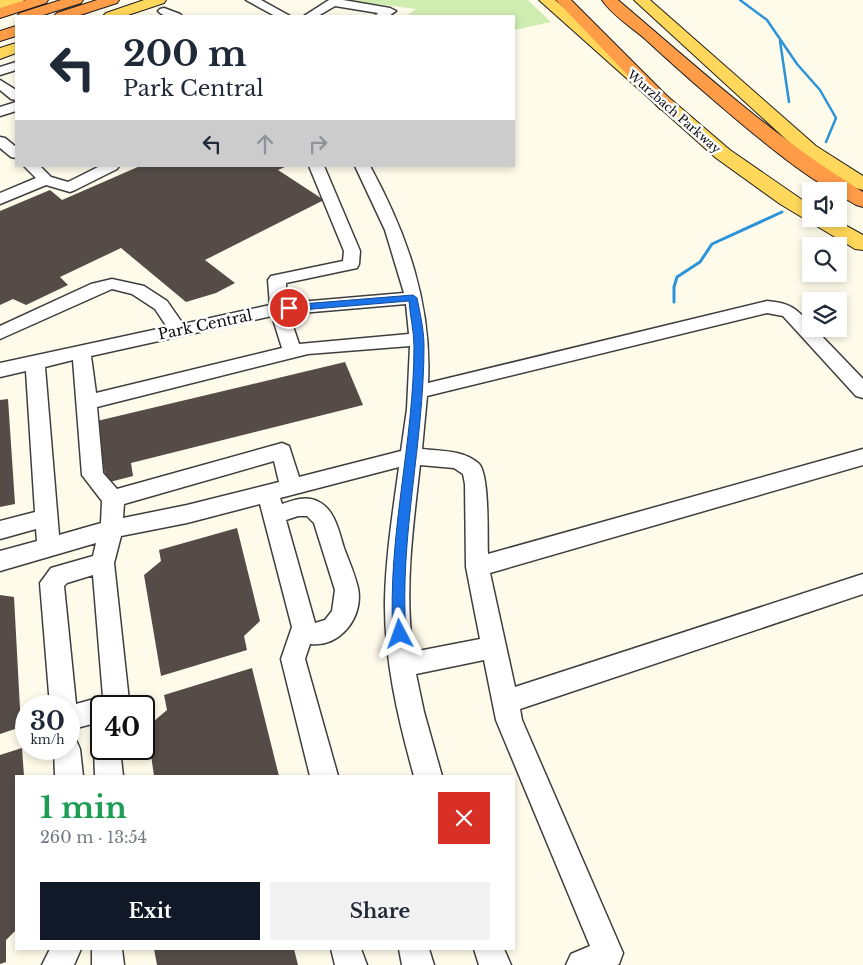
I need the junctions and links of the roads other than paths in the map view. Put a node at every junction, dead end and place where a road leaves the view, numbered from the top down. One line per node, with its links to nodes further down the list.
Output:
1 (16, 0): 14 (main road)
2 (21, 0): 14 (highway)
3 (42, 0): 16 (highway)
4 (76, 0): 17 (highway)
5 (112, 0): 18 (highway)
6 (252, 0): 21 (street)
7 (546, 0): 34 (main road, Wurzbach Parkway)
8 (563, 0): 34 (highway)
9 (589, 0): 43 (highway, Wurzbach Parkway)
10 (609, 0): 29 (highway)
11 (641, 0): 35 (main road)
12 (335, 1): 15 (street); 22 (street)
13 (161, 6): 19 (main road); 20 (street)
14 (0, 7)
15 (365, 7): 23 (street); 24 (street)
16 (0, 14)
17 (28, 15)
18 (65, 15)
19 (121, 15)
20 (174, 15)
21 (282, 15)
22 (312, 15)
23 (350, 15)
24 (383, 15)
25 (15, 19): 26 (highway)
26 (0, 24)
27 (15, 31): 28 (highway)
28 (0, 36)
29 (661, 44): 35 (highway); 46 (highway)
30 (15, 48): 31 (main road)
31 (0, 54)
32 (0, 84): 33 (street)
33 (15, 95)
34 (666, 105): 48 (main road, Wurzbach Parkway)
35 (779, 124): 44 (main road)
36 (0, 141): 37 (street)
37 (15, 153)
38 (33, 167): 42 (street)
39 (109, 167): 42 (street)
40 (316, 167): 53 (street)
41 (363, 167): 52 (street)
42 (45, 180): 45 (street)
43 (808, 182)
44 (863, 184)
45 (0, 199)
46 (863, 201)
47 (847, 207): 49 (highway)
48 (802, 209)
49 (863, 216)
50 (833, 227): 51 (main road)
51 (863, 244)
52 (413, 298): 53 (street, Park Central); 56 (street)
53 (278, 309): 54 (street, Park Central); 58 (street)
54 (178, 331): 55 (street); 57 (street, Park Central)
55 (0, 333)
56 (418, 339): 58 (street); 62 (street)
57 (81, 352): 59 (street, Park Central); 63 (street)
58 (292, 352): 63 (street)
59 (35, 362): 60 (street, Park Central); 68 (street)
60 (0, 370)
61 (863, 391): 62 (street)
62 (417, 392): 64 (street)
63 (87, 402): 67 (street)
64 (411, 456): 66 (street); 74 (street); 78 (street)
65 (863, 457): 74 (street)
66 (278, 498): 67 (street); 69 (street); 76 (street); 76 (street)
67 (113, 499): 69 (street)
68 (46, 518): 70 (street); 71 (street)
69 (112, 529): 71 (street); 73 (street)
70 (0, 530)
71 (49, 548): 72 (street)
72 (0, 561)
73 (103, 563): 79 (street); 80 (street)
74 (477, 568): 77 (street)
75 (863, 584): 81 (street)
76 (303, 632): 86 (street)
77 (494, 647): 78 (street); 81 (street)
78 (402, 666): 87 (street)
79 (62, 695)
80 (115, 695)
81 (505, 702): 93 (street)
82 (67, 760): 84 (street)
83 (108, 760): 85 (street)
84 (69, 775)
85 (109, 775)
86 (324, 775)
87 (428, 775)
88 (66, 950): 94 (street)
89 (107, 950): 95 (street)
90 (346, 950): 96 (street)
91 (414, 950): 97 (street)
92 (489, 950): 98 (street)
93 (601, 961)
94 (58, 965)
95 (108, 965)
96 (351, 965)
97 (418, 965)
98 (495, 965)

